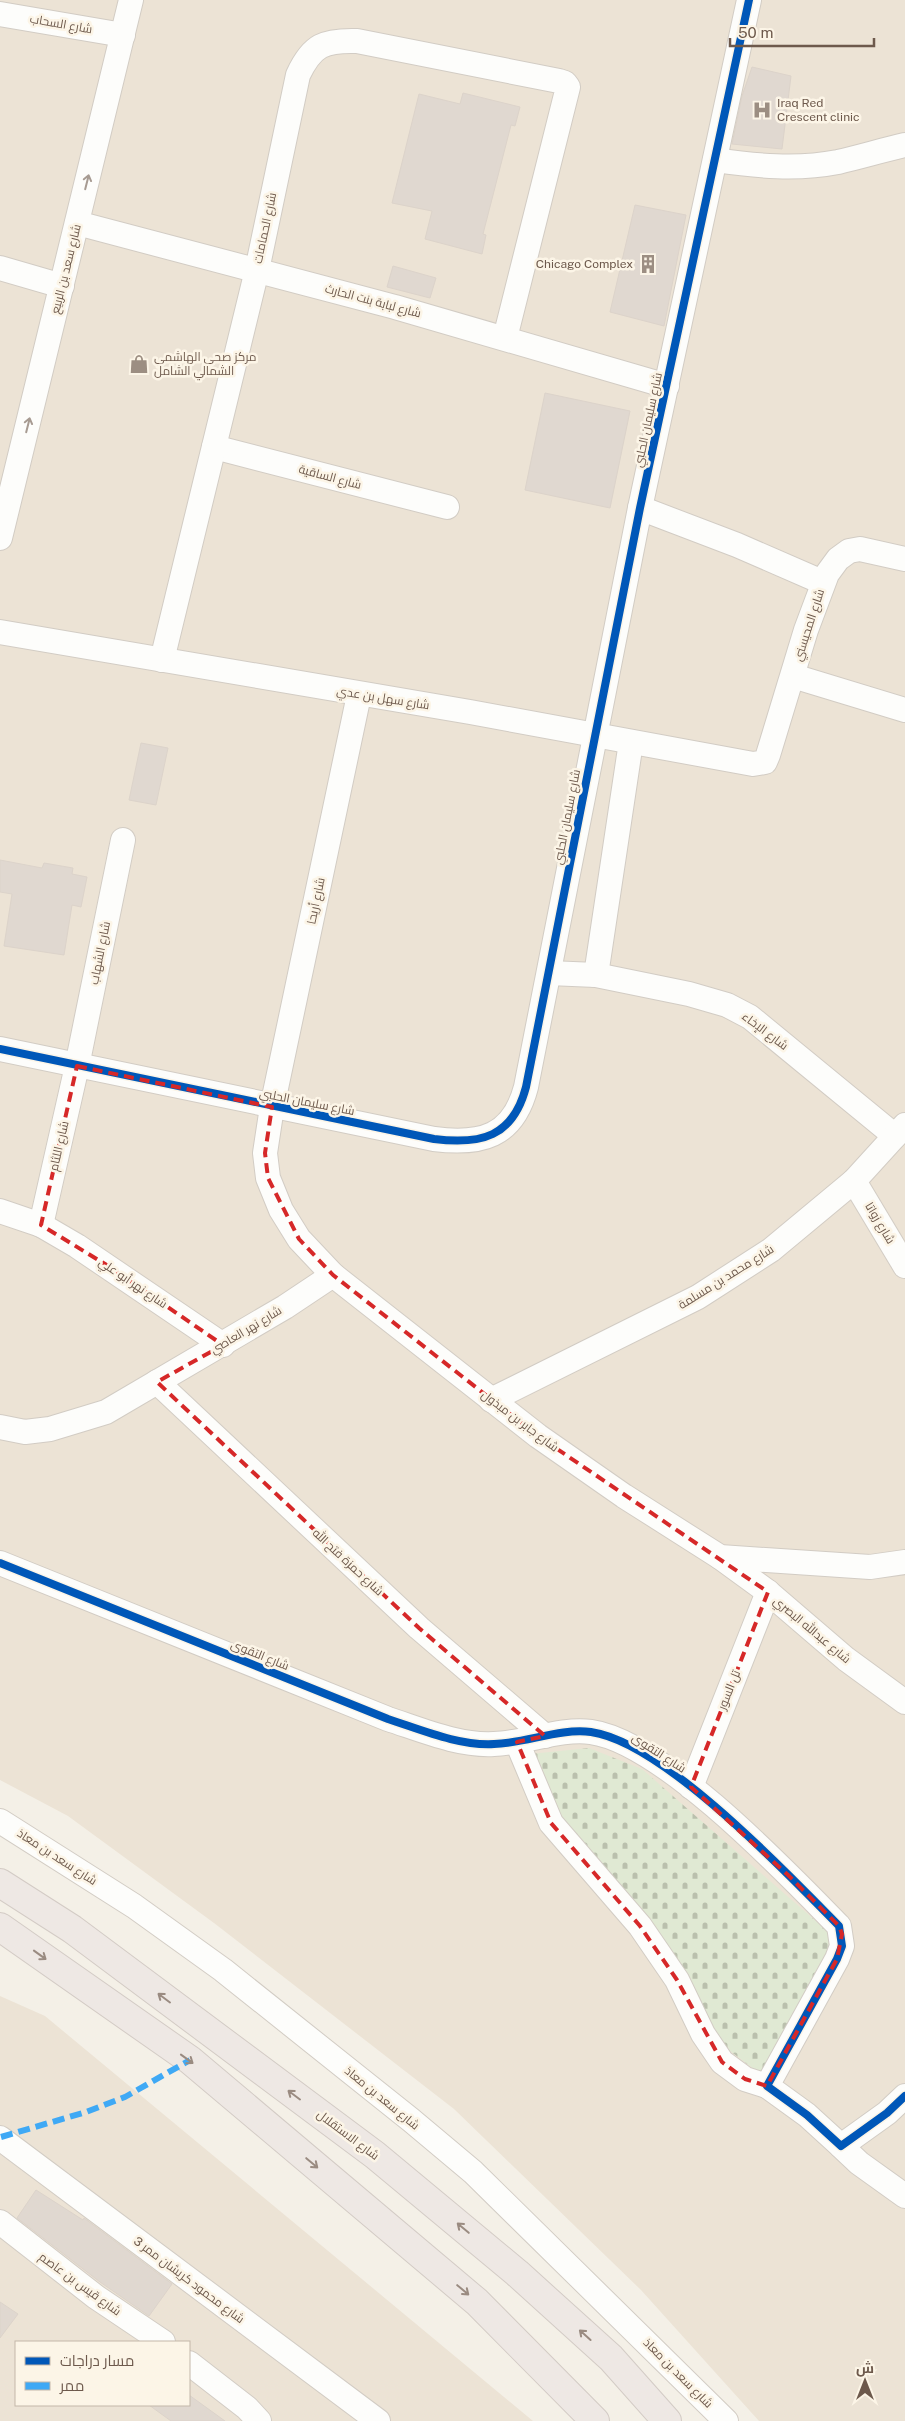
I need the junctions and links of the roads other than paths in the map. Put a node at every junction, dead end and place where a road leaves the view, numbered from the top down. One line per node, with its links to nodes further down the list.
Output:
1 (131, 0): 4 (street, شارع سعد بن الربيع)
2 (749, 0): 6 (street, شارع سليمان الحلبي)
3 (0, 14): 4 (street, شارع السحاب)
4 (123, 35): 7 (street, شارع سعد بن الربيع, one-way to 4)
5 (905, 144): 6 (street)
6 (715, 160): 12 (street, شارع سليمان الحلبي)
7 (78, 223): 9 (street, شارع لبابة بنت الحارث); 10 (street, شارع سعد بن الربيع)
8 (0, 268): 10 (street)
9 (256, 270): 11 (street, شارع لبابة بنت الحارث); 11 (street, شارع الحمامات); 13 (street, شارع الحمامات)
10 (62, 286): 14 (street, شارع سعد بن الربيع, one-way to 10)
11 (505, 338): 12 (street, شارع لبابة بنت الحارث)
12 (666, 386): 16 (street, شارع سليمان الحلبي)
13 (214, 447): 15 (street, شارع الساقية); 21 (street, شارع الحمامات)
14 (8, 470): 17 (street, شارع سعد بن الربيع)
15 (447, 507)
16 (640, 508): 19 (street); 25 (street, شارع سليمان الحلبي)
17 (0, 538)
18 (905, 559): 19 (street, شارع المحيسني)
19 (822, 582): 22 (street, شارع المحيسني)
20 (0, 632): 21 (street, شارع سهل بن عدي)
21 (162, 660): 23 (street, شارع سهل بن عدي)
22 (793, 676): 24 (street); 27 (street, شارع المحيسني)
23 (360, 695): 25 (street, شارع سهل بن عدي); 33 (street, شارع أريحا)
24 (905, 710)
25 (594, 736): 26 (street, شارع سهل بن عدي); 29 (street, شارع سليمان الحلبي)
26 (631, 742): 27 (street, شارع سهل بن عدي); 30 (street)
27 (765, 762)
28 (123, 840): 32 (street, شارع الشهاب)
29 (549, 972): 30 (street, شارع الإخاء); 33 (street, شارع سليمان الحلبي)
30 (596, 975): 34 (street, شارع الإخاء)
31 (0, 1049): 32 (street, شارع سليمان الحلبي)
32 (77, 1066): 33 (street, شارع سليمان الحلبي); 37 (street, شارع اللثام)
33 (272, 1107): 39 (street, شارع جابر بن مبذول)
34 (900, 1131): 35 (street, شارع محمد بن مسلمة)
35 (854, 1181): 38 (street, شارع زواتا); 42 (street, شارع محمد بن مسلمة)
36 (0, 1211): 37 (street, شارع نهر أبو علي)
37 (40, 1225): 40 (street, شارع نهر أبو علي)
38 (905, 1266)
39 (333, 1275): 40 (street, شارع نهر العاصي); 42 (street, شارع جابر بن مبذول)
40 (222, 1344): 41 (street, شارع نهر العاصي)
41 (157, 1382): 43 (street, شارع نهر العاصي); 49 (street, شارع حمزة فتح الله)
42 (491, 1400): 44 (street, شارع جابر بن مبذول)
43 (0, 1427)
44 (720, 1557): 46 (street, شارع جابر بن مبذول); 47 (street, شارع عبدالله البصري)
45 (0, 1562): 50 (street, شارع التقوى)
46 (905, 1562)
47 (768, 1592): 48 (street, شارع عبدالله البصري); 51 (street, تل السور)
48 (905, 1702)
49 (545, 1736): 50 (street, شارع التقوى); 51 (street, شارع التقوى)
50 (517, 1742): 55 (street)
51 (691, 1787): 55 (street, شارع التقوى)
52 (0, 1821): 69 (street, شارع سعد بن معاذ)
53 (0, 1883): 62 (highway, شارع الاستقلال, one-way to 53)
54 (0, 1927): 66 (highway, one-way to 66)
55 (767, 2086): 58 (street)
56 (905, 2096): 58 (street)
57 (1, 2137): 65 (street, شارع محمود كريشان ممر 3)
58 (841, 2146): 59 (street)
59 (905, 2196)
60 (2, 2229): 61 (street, شارع قيس بن عاصم)
61 (160, 2341)
62 (611, 2358): 67 (highway, شارع الاستقلال); 68 (highway)
63 (190, 2364): 64 (street)
64 (259, 2421)
65 (378, 2421)
66 (595, 2421)
67 (667, 2421)
68 (687, 2421)
69 (726, 2421)

